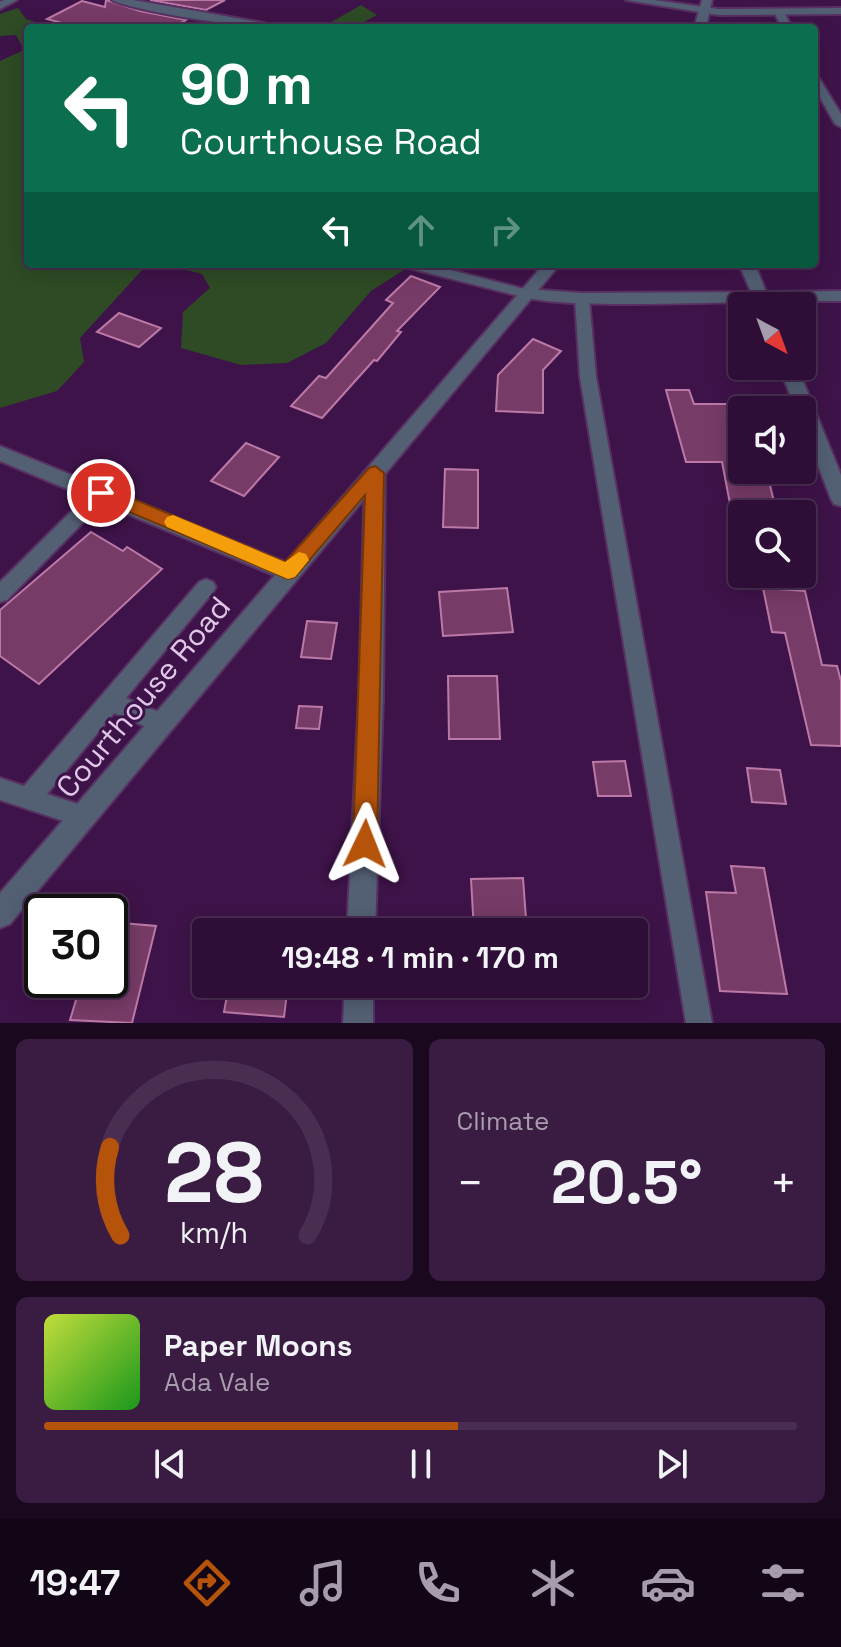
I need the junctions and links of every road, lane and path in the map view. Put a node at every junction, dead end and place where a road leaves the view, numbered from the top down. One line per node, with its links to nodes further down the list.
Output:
1 (12, 0): 4 (street)
2 (117, 0): 8 (street)
3 (631, 0): 5 (street)
4 (0, 6)
5 (705, 6): 7 (street)
6 (841, 11): 7 (street)
7 (779, 12): 9 (lane)
8 (258, 23)
9 (785, 24)
10 (818, 85): 11 (lane)
11 (841, 124)
12 (426, 268): 16 (lane)
13 (549, 268): 16 (street, Courthouse Road)
14 (749, 268): 15 (street)
15 (758, 292)
16 (527, 294): 18 (street); 23 (street, Courthouse Road)
17 (841, 296): 19 (street)
18 (582, 298): 20 (street); 38 (lane)
19 (816, 298)
20 (728, 300)
21 (794, 380): 25 (street)
22 (0, 453): 24 (street)
23 (375, 473): 26 (street, Courthouse Road); 35 (street)
24 (101, 493): 26 (street); 28 (lane)
25 (841, 499)
26 (288, 572): 30 (street, Courthouse Road)
27 (206, 587): 29 (lane)
28 (0, 594)
29 (110, 701): 30 (lane); 32 (lane)
30 (160, 723): 33 (street, Courthouse Road)
31 (0, 789): 32 (lane)
32 (29, 798): 33 (lane)
33 (82, 816): 34 (street, Courthouse Road)
34 (0, 914)
35 (362, 918)
36 (359, 998): 37 (street)
37 (358, 1023)
38 (699, 1023)

